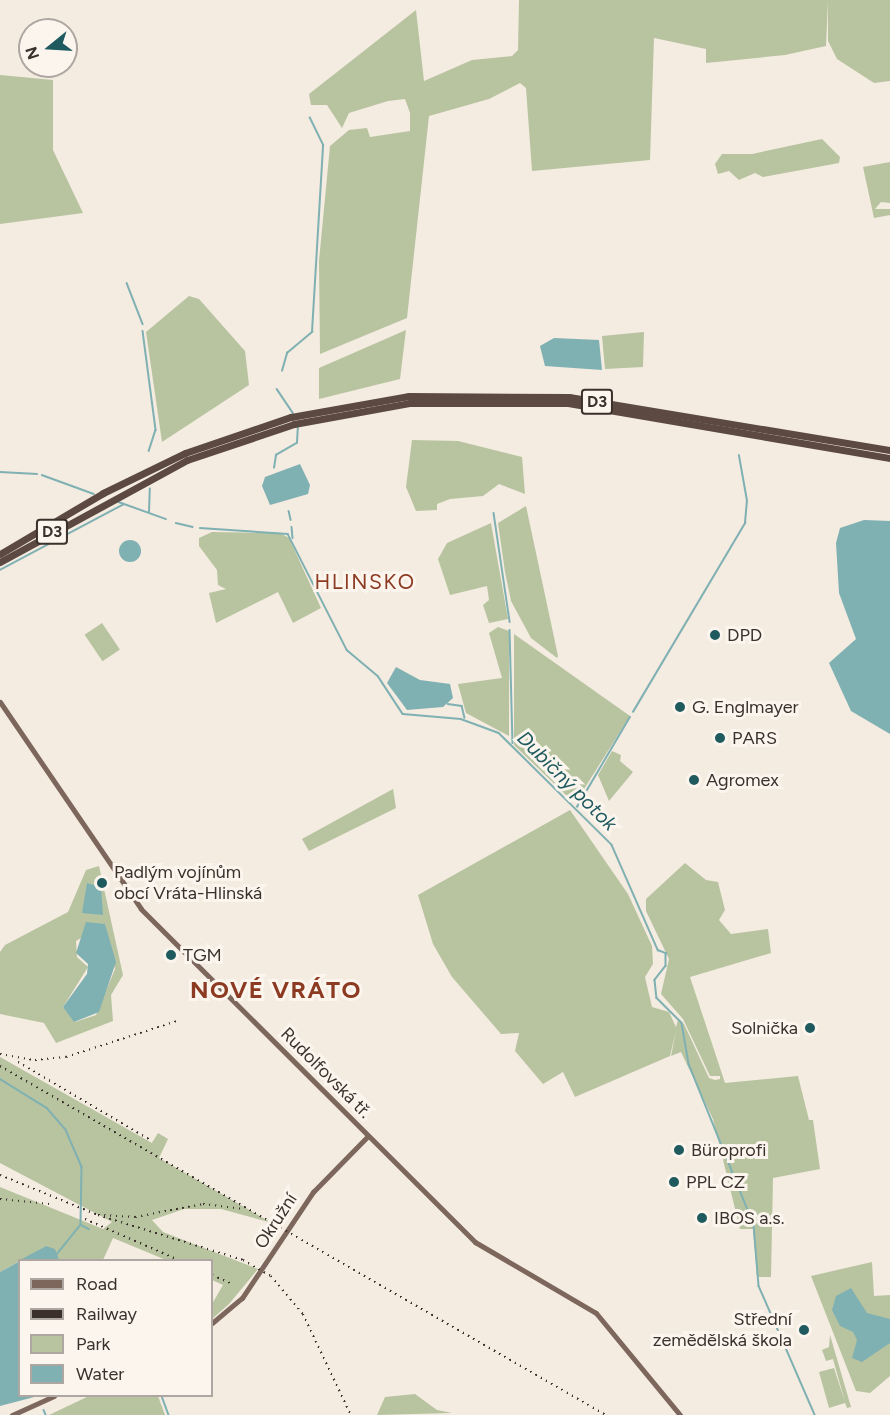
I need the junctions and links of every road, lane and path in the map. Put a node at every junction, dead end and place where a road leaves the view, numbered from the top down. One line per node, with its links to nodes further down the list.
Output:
1 (303, 418): 2 (highway, D3); 3 (highway, D3); 4 (highway, D3)
2 (292, 421): 5 (highway, D3); 6 (highway, D3)
3 (890, 450)
4 (890, 458)
5 (0, 554)
6 (0, 562)
7 (0, 702): 8 (main road, Rudolfovská tř.)
8 (368, 1136): 9 (main road, Okružní); 12 (main road, Rudolfovská tř.)
9 (213, 1322)
10 (50, 1397): 11 (main road)
11 (12, 1415)
12 (680, 1415)

